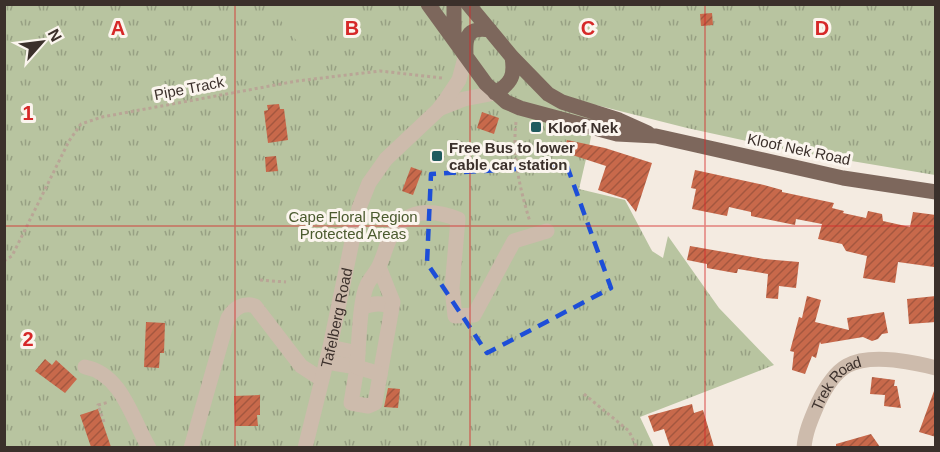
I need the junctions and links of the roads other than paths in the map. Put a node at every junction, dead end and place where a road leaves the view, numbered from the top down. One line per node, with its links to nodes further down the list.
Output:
1 (428, 4): 5 (main road)
2 (454, 4): 5 (main road)
3 (468, 4): 4 (main road, Kloof Nek Road)
4 (490, 30): 6 (main road); 7 (main road, Kloof Nek Road)
5 (454, 39): 6 (main road)
6 (466, 54): 8 (main road); 9 (street, Tafelberg Road)
7 (512, 57): 8 (main road); 10 (main road, Kloof Nek Road)
8 (495, 93): 9 (street, Tafelberg Road); 10 (main road, Kloof Nek Road)
9 (438, 110): 16 (street, Tafelberg Road)
10 (656, 136): 11 (main road, Kloof Nek Road)
11 (936, 192)
12 (540, 233): 13 (street)
13 (379, 267): 14 (street); 15 (street)
14 (363, 307): 15 (street); 17 (street)
15 (392, 308): 21 (street)
16 (330, 347): 17 (street); 18 (street, Tafelberg Road)
17 (358, 360): 18 (street); 21 (street); 21 (street)
18 (326, 362): 22 (street, Tafelberg Road)
19 (86, 367): 23 (street)
20 (936, 368): 26 (street, Trek Road)
21 (380, 374)
22 (321, 379): 24 (street); 25 (street, Tafelberg Road)
23 (149, 447)
24 (191, 447)
25 (305, 447)
26 (804, 447)

